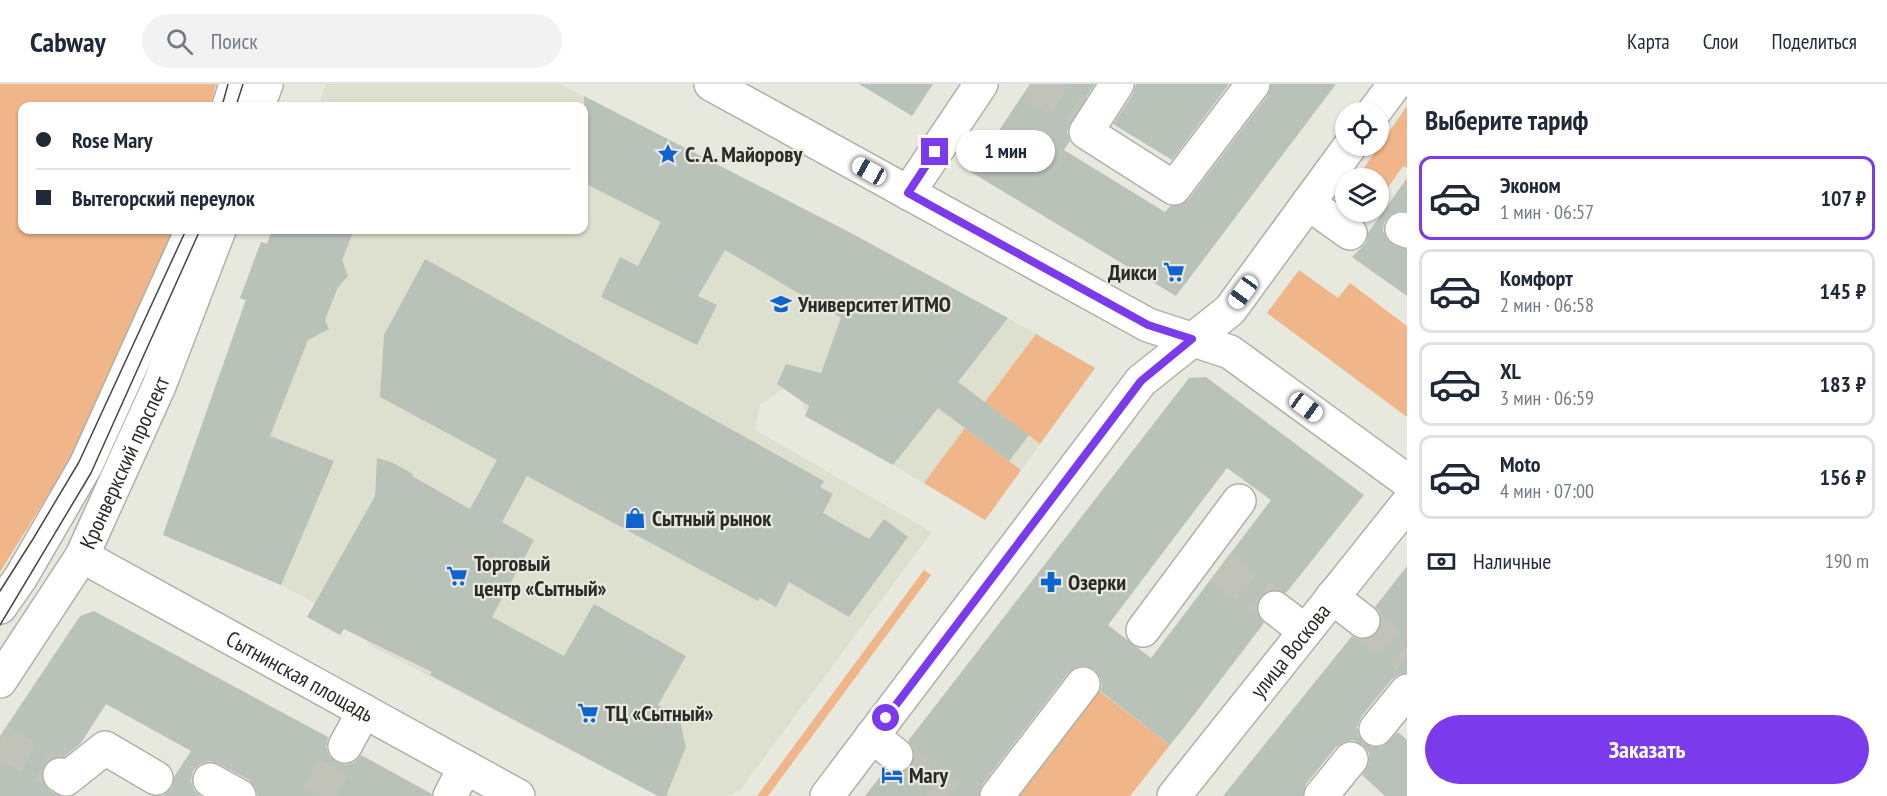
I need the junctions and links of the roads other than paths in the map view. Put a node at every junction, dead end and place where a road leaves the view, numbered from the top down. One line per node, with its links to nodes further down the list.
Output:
1 (236, 84): 8 (street)
2 (266, 84): 9 (street)
3 (711, 84): 12 (street)
4 (981, 84): 12 (street)
5 (1117, 84): 6 (street)
6 (1253, 84)
7 (1395, 84): 10 (street)
8 (230, 102)
9 (259, 102)
10 (1382, 102)
11 (1343, 156): 13 (street)
12 (908, 193): 17 (street)
13 (1308, 203): 14 (street); 17 (street)
14 (1350, 233)
15 (190, 234): 23 (street)
16 (217, 234): 21 (street, Кронверкский проспект)
17 (1192, 339): 18 (street); 39 (street)
18 (1407, 481)
19 (1239, 501): 26 (street)
20 (1407, 504): 22 (street, улица Воскова)
21 (82, 556): 28 (street, Кронверкский проспект); 31 (street, Сытнинская площадь)
22 (1332, 597): 25 (street); 27 (street, улица Воскова)
23 (0, 607)
24 (1275, 608): 27 (street)
25 (1363, 621)
26 (1143, 630)
27 (1305, 631): 44 (street, улица Воскова)
28 (0, 681)
29 (1083, 684): 43 (street)
30 (1406, 694): 32 (street)
31 (364, 711): 33 (street); 35 (street, Сытнинская площадь)
32 (1376, 729)
33 (345, 746)
34 (1351, 759): 45 (street)
35 (465, 767): 41 (street); 42 (street, Сытнинская площадь)
36 (60, 775): 37 (street)
37 (156, 778)
38 (210, 780): 40 (street)
39 (842, 791)
40 (240, 796)
41 (450, 796)
42 (518, 796)
43 (997, 796)
44 (1174, 796)
45 (1321, 796)

